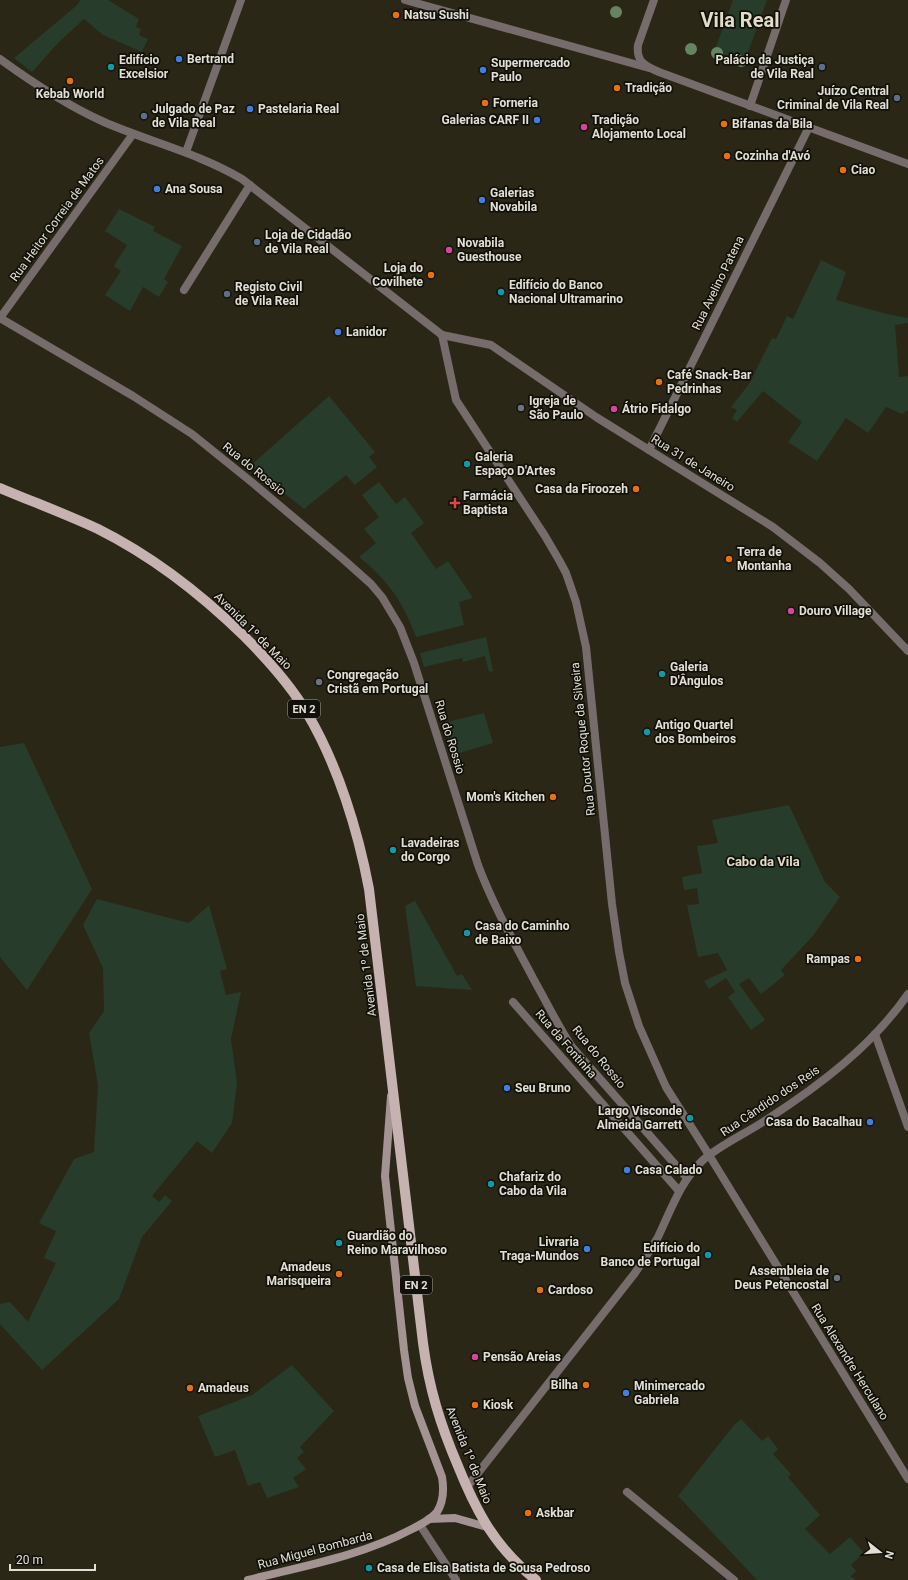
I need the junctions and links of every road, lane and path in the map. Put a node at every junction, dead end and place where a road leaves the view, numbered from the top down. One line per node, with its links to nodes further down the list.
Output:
1 (241, 0): 10 (street)
2 (405, 0): 6 (street)
3 (654, 0): 6 (street)
4 (786, 0): 7 (street)
5 (0, 59): 9 (street)
6 (651, 68): 7 (street)
7 (750, 106): 8 (street)
8 (809, 127): 11 (street); 16 (street, Rua Avelino Patena)
9 (133, 134): 10 (street); 14 (street, Rua Heitor Correia de Matos)
10 (186, 152): 12 (street)
11 (908, 164)
12 (250, 185): 13 (street); 15 (street)
13 (184, 290)
14 (0, 318): 25 (street, Rua do Rossio)
15 (442, 335): 16 (street, Rua 31 de Janeiro); 24 (street, Rua Doutor Roque da Silveira)
16 (649, 450): 18 (street, Rua 31 de Janeiro)
17 (0, 488): 22 (main road, Avenida 1º de Maio / EN 2)
18 (908, 651)
19 (908, 994): 21 (street, Rua Cândido dos Reis)
20 (514, 1002): 26 (street, Rua da Fontinha)
21 (875, 1034): 23 (street); 24 (street, Rua Cândido dos Reis)
22 (392, 1077): 28 (main road, Avenida 1º de Maio / EN 2); 30 (main road)
23 (908, 1127)
24 (709, 1155): 25 (street); 27 (street, Rua Alexandre Herculano)
25 (687, 1178): 26 (street)
26 (680, 1191): 28 (street)
27 (908, 1479)
28 (467, 1487): 32 (main road, Avenida 1º de Maio / EN 2)
29 (627, 1492): 36 (street)
30 (430, 1519): 31 (main road, Rua Miguel Bombarda); 32 (main road)
31 (420, 1525): 33 (main road, Rua Miguel Bombarda); 34 (street)
32 (487, 1528): 35 (main road, Avenida 1º de Maio / EN 2)
33 (248, 1580)
34 (456, 1580)
35 (536, 1580)
36 (734, 1580)

